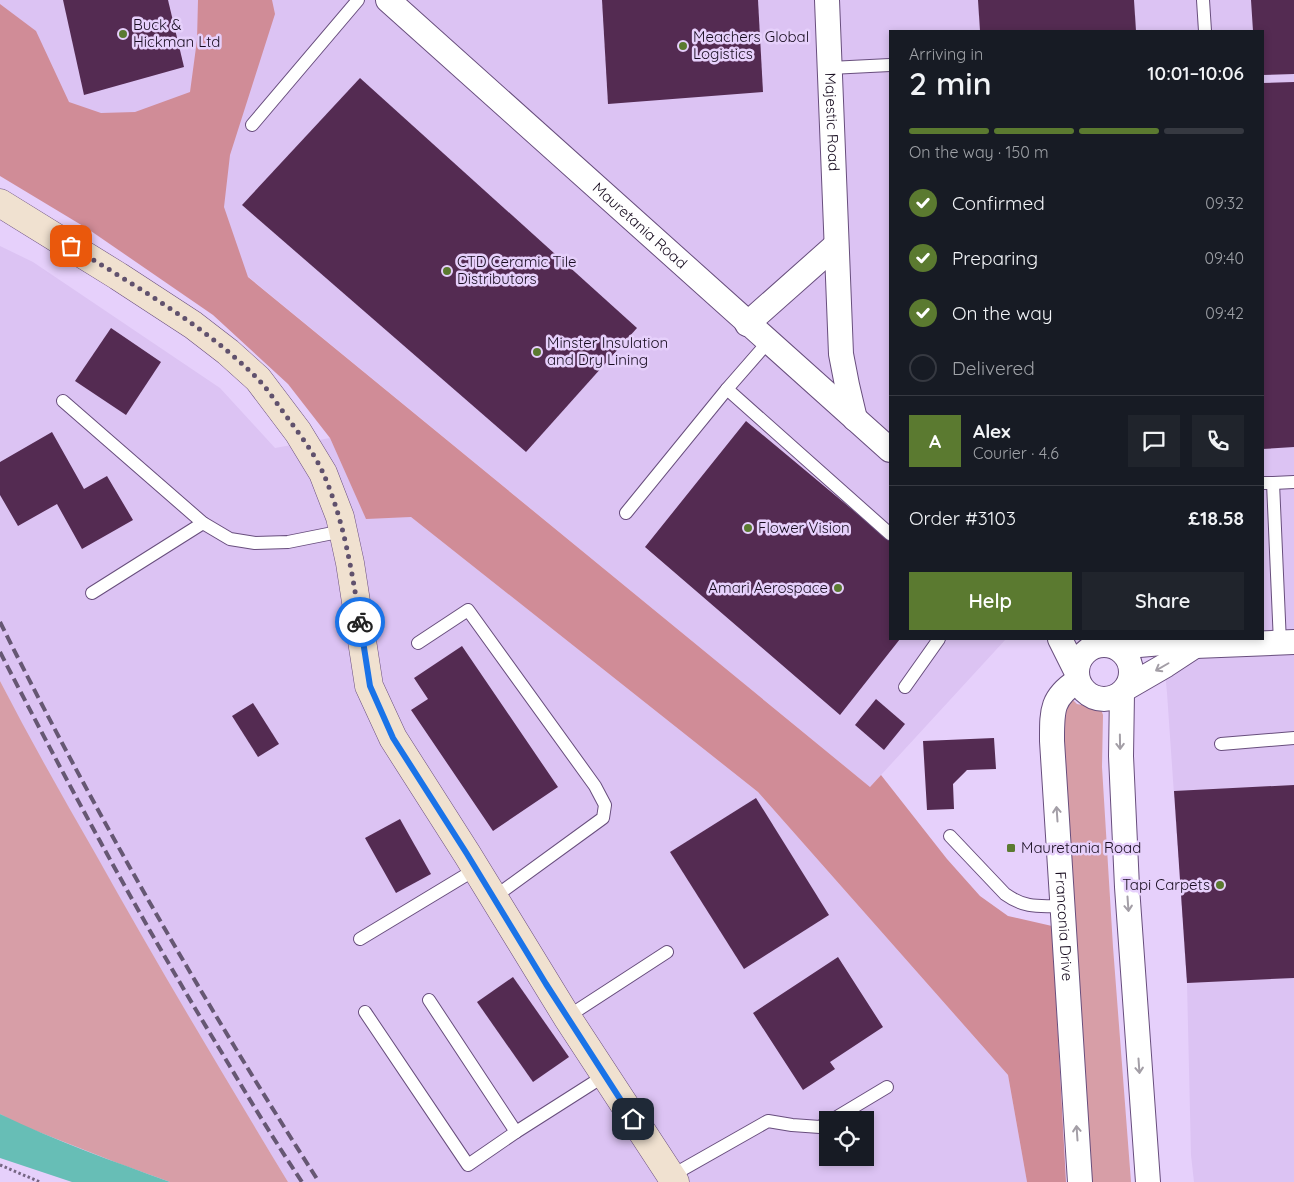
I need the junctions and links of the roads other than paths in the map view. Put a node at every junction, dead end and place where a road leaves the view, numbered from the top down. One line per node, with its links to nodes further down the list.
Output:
1 (358, 0): 8 (lane)
2 (388, 0): 11 (street, Mauretania Road)
3 (827, 0): 7 (street, Majestic Road)
4 (1203, 0): 5 (lane)
5 (1205, 30)
6 (889, 65): 7 (lane)
7 (830, 68): 10 (street, Majestic Road)
8 (252, 125)
9 (0, 203): 21 (street)
10 (836, 245): 11 (street); 15 (street, Majestic Road)
11 (747, 324): 12 (street, Mauretania Road)
12 (768, 342): 13 (lane); 15 (street, Mauretania Road)
13 (727, 389): 19 (lane); 22 (lane)
14 (63, 401): 20 (lane)
15 (855, 419): 16 (street, Mauretania Road)
16 (889, 449)
17 (1294, 482): 18 (lane)
18 (1268, 483): 26 (lane)
19 (626, 513)
20 (203, 523): 21 (lane); 23 (lane)
21 (343, 531): 36 (street)
22 (889, 533)
23 (92, 593)
24 (938, 640): 31 (lane)
25 (1060, 640): 30 (street)
26 (1287, 642): 29 (street)
27 (418, 643): 37 (lane)
28 (1108, 644): 29 (street); 30 (street); 32 (street)
29 (1195, 646): 32 (street, one-way to 32)
30 (1077, 676): 32 (street); 38 (street, Franconia Drive, one-way to 30)
31 (905, 687)
32 (1125, 690): 51 (street, one-way to 51)
33 (1294, 738): 34 (lane)
34 (1221, 744)
35 (950, 836): 38 (lane)
36 (476, 869): 37 (street); 39 (lane)
37 (494, 898): 43 (street)
38 (1063, 906): 50 (street, Franconia Drive, one-way to 38)
39 (360, 939)
40 (666, 952): 43 (lane)
41 (429, 1000): 48 (lane)
42 (365, 1012): 48 (lane)
43 (566, 1017): 44 (street)
44 (604, 1076): 48 (lane); 49 (street)
45 (887, 1087): 46 (lane)
46 (847, 1111)
47 (819, 1127): 49 (lane)
48 (516, 1132)
49 (673, 1179)
50 (1080, 1182)
51 (1148, 1182)

